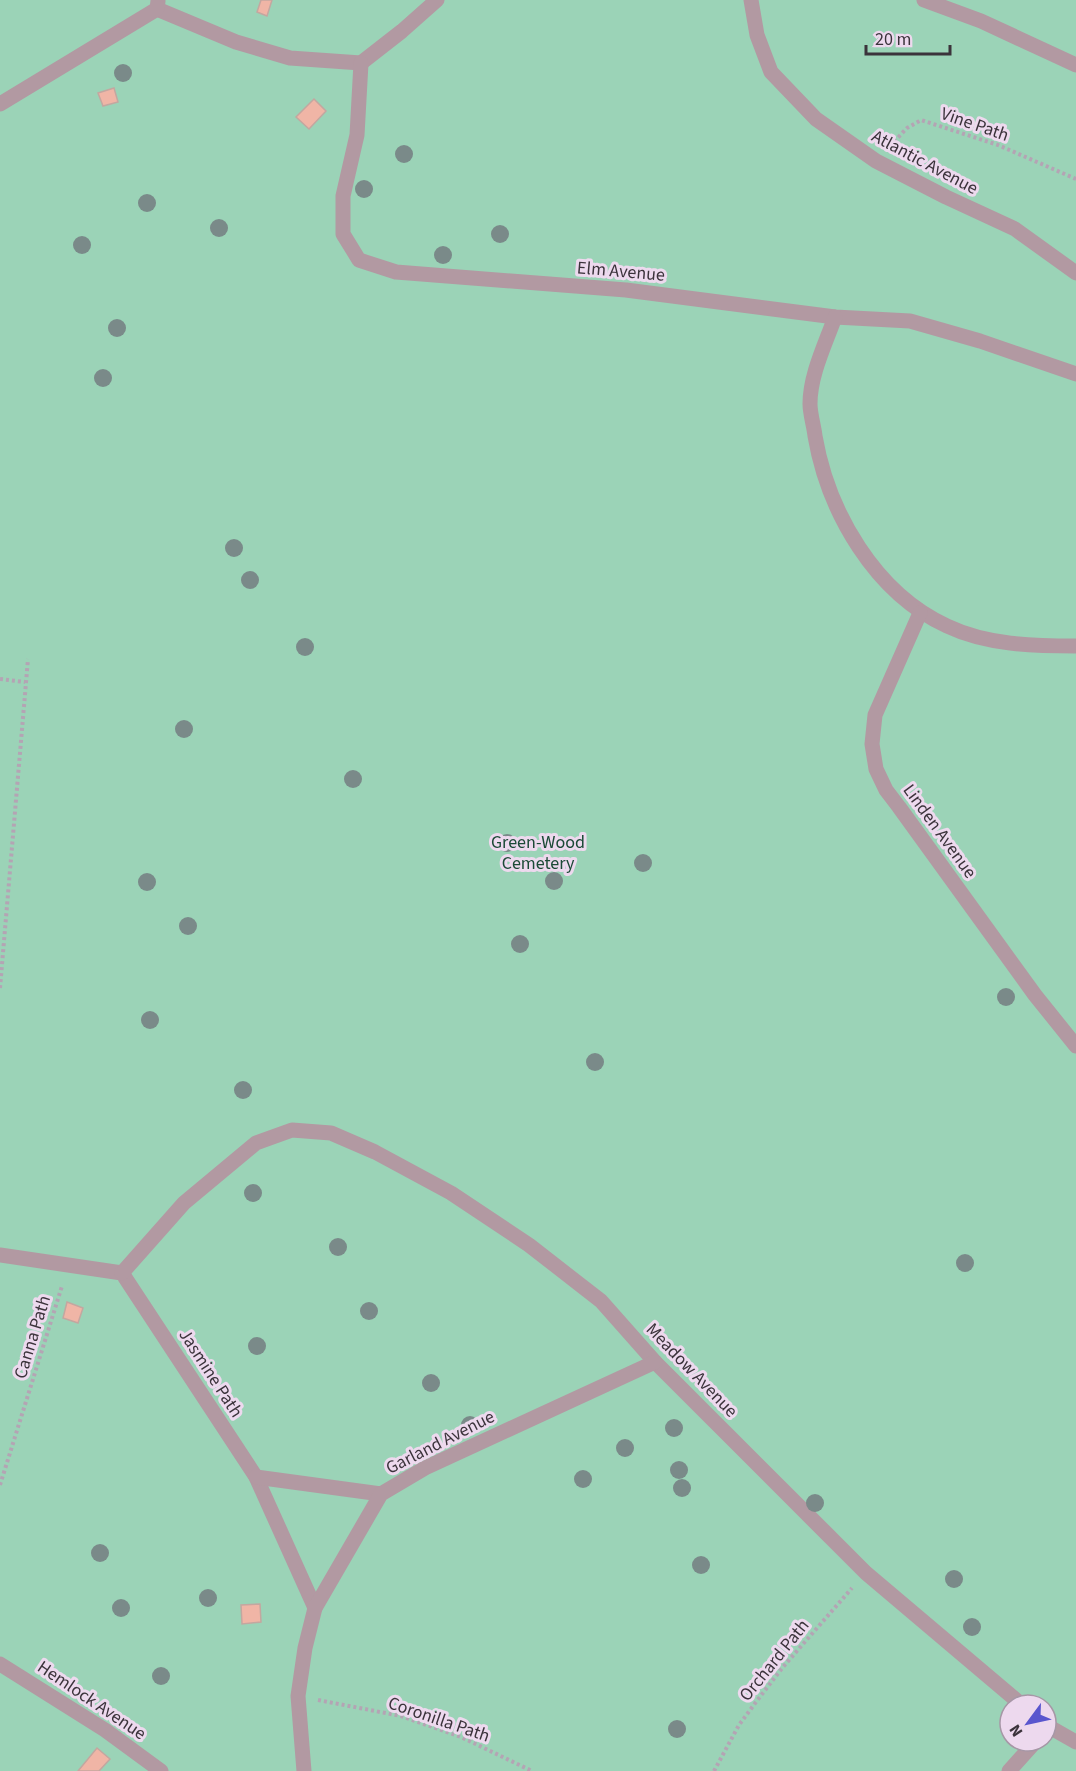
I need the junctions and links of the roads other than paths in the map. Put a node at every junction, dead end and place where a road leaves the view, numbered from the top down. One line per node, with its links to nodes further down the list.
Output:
1 (437, 0): 5 (lane)
2 (751, 0): 8 (lane, Atlantic Avenue)
3 (924, 0): 6 (lane)
4 (158, 4): 5 (lane); 7 (lane)
5 (361, 63): 9 (lane, Elm Avenue)
6 (1076, 65)
7 (0, 104)
8 (1076, 273)
9 (836, 318): 10 (lane, Elm Avenue); 11 (lane)
10 (1076, 374)
11 (920, 613): 12 (lane); 13 (lane, Linden Avenue)
12 (1076, 646)
13 (1076, 1046)
14 (0, 1255): 15 (lane)
15 (122, 1273): 16 (lane, Meadow Avenue); 17 (lane, Jasmine Path)
16 (655, 1362): 18 (lane, Garland Avenue); 21 (lane, Meadow Avenue)
17 (256, 1477): 18 (lane); 19 (lane, Jasmine Path)
18 (381, 1494): 19 (lane, Garland Avenue)
19 (315, 1608): 26 (lane, Garland Avenue)
20 (0, 1664): 25 (lane, Hemlock Avenue)
21 (1008, 1693)
22 (1058, 1733): 23 (lane)
23 (1076, 1742)
24 (1025, 1753): 27 (lane)
25 (161, 1771)
26 (304, 1771)
27 (1009, 1771)

